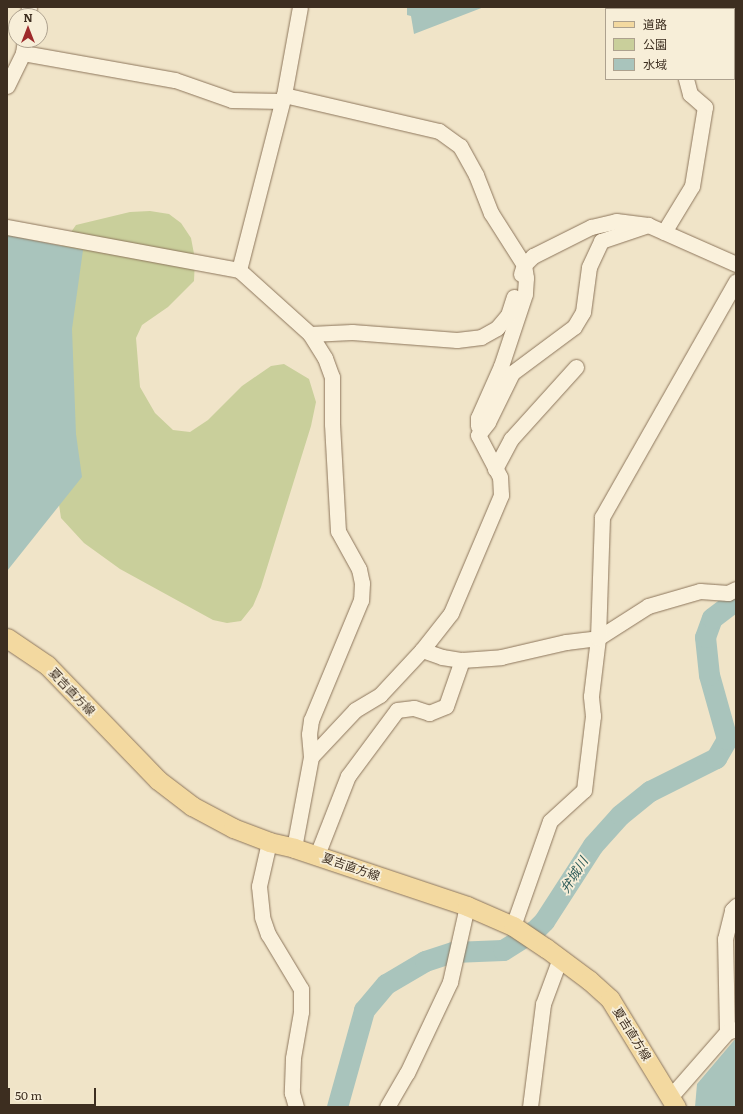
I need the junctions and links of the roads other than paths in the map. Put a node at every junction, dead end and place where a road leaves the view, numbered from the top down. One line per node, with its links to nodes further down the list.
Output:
1 (300, 7): 6 (street)
2 (23, 48): 5 (street)
3 (33, 48): 6 (street)
4 (686, 80): 9 (street)
5 (7, 86)
6 (283, 98): 10 (street); 12 (street)
7 (648, 225): 9 (street); 10 (street); 16 (street)
8 (7, 227): 12 (street)
9 (664, 232): 11 (street)
10 (524, 264): 14 (street); 16 (street)
11 (736, 264)
12 (239, 270): 14 (street)
13 (736, 282): 20 (street)
14 (310, 334): 23 (street)
15 (576, 367): 17 (street)
16 (478, 435): 17 (street)
17 (495, 469): 21 (street)
18 (736, 589): 20 (street)
19 (7, 638): 24 (main road, 夏吉直方線)
20 (598, 638): 22 (street); 29 (street)
21 (422, 650): 22 (street); 23 (street)
22 (462, 660): 26 (street)
23 (311, 757): 25 (street)
24 (269, 842): 25 (main road, 夏吉直方線); 33 (street)
25 (294, 848): 26 (main road, 夏吉直方線)
26 (317, 856): 27 (main road, 夏吉直方線)
27 (467, 906): 29 (main road, 夏吉直方線); 34 (street)
28 (736, 906): 31 (street)
29 (513, 926): 30 (main road, 夏吉直方線)
30 (553, 953): 32 (main road, 夏吉直方線); 35 (street)
31 (731, 1030): 32 (street)
32 (673, 1102)
33 (296, 1107)
34 (387, 1107)
35 (530, 1107)

